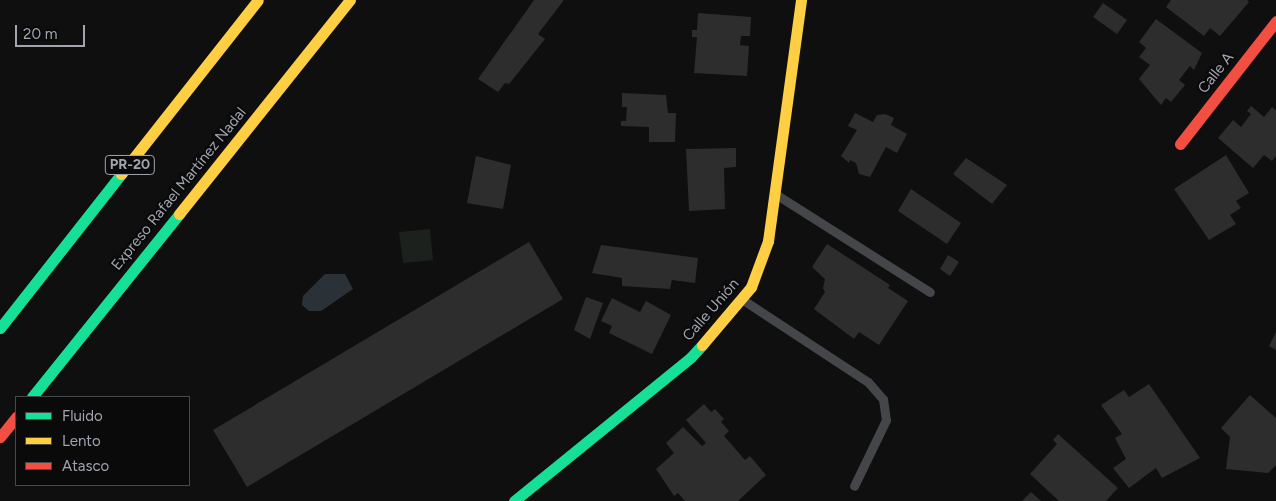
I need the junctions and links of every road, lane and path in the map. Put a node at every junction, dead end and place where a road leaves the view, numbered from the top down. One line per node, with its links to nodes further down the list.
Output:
1 (258, 0): 9 (main road, PR-20)
2 (350, 0): 10 (main road, Expreso Rafael Martínez Nadal)
3 (802, 0): 6 (main road, Calle Unión)
4 (1276, 20): 5 (main road, Calle A)
5 (1180, 144)
6 (774, 194): 7 (lane); 8 (main road, Calle Unión)
7 (930, 292)
8 (741, 299): 13 (lane); 14 (main road, Calle Unión)
9 (0, 328)
10 (33, 396)
11 (15, 418): 12 (main road)
12 (0, 438)
13 (854, 486)
14 (514, 501)

